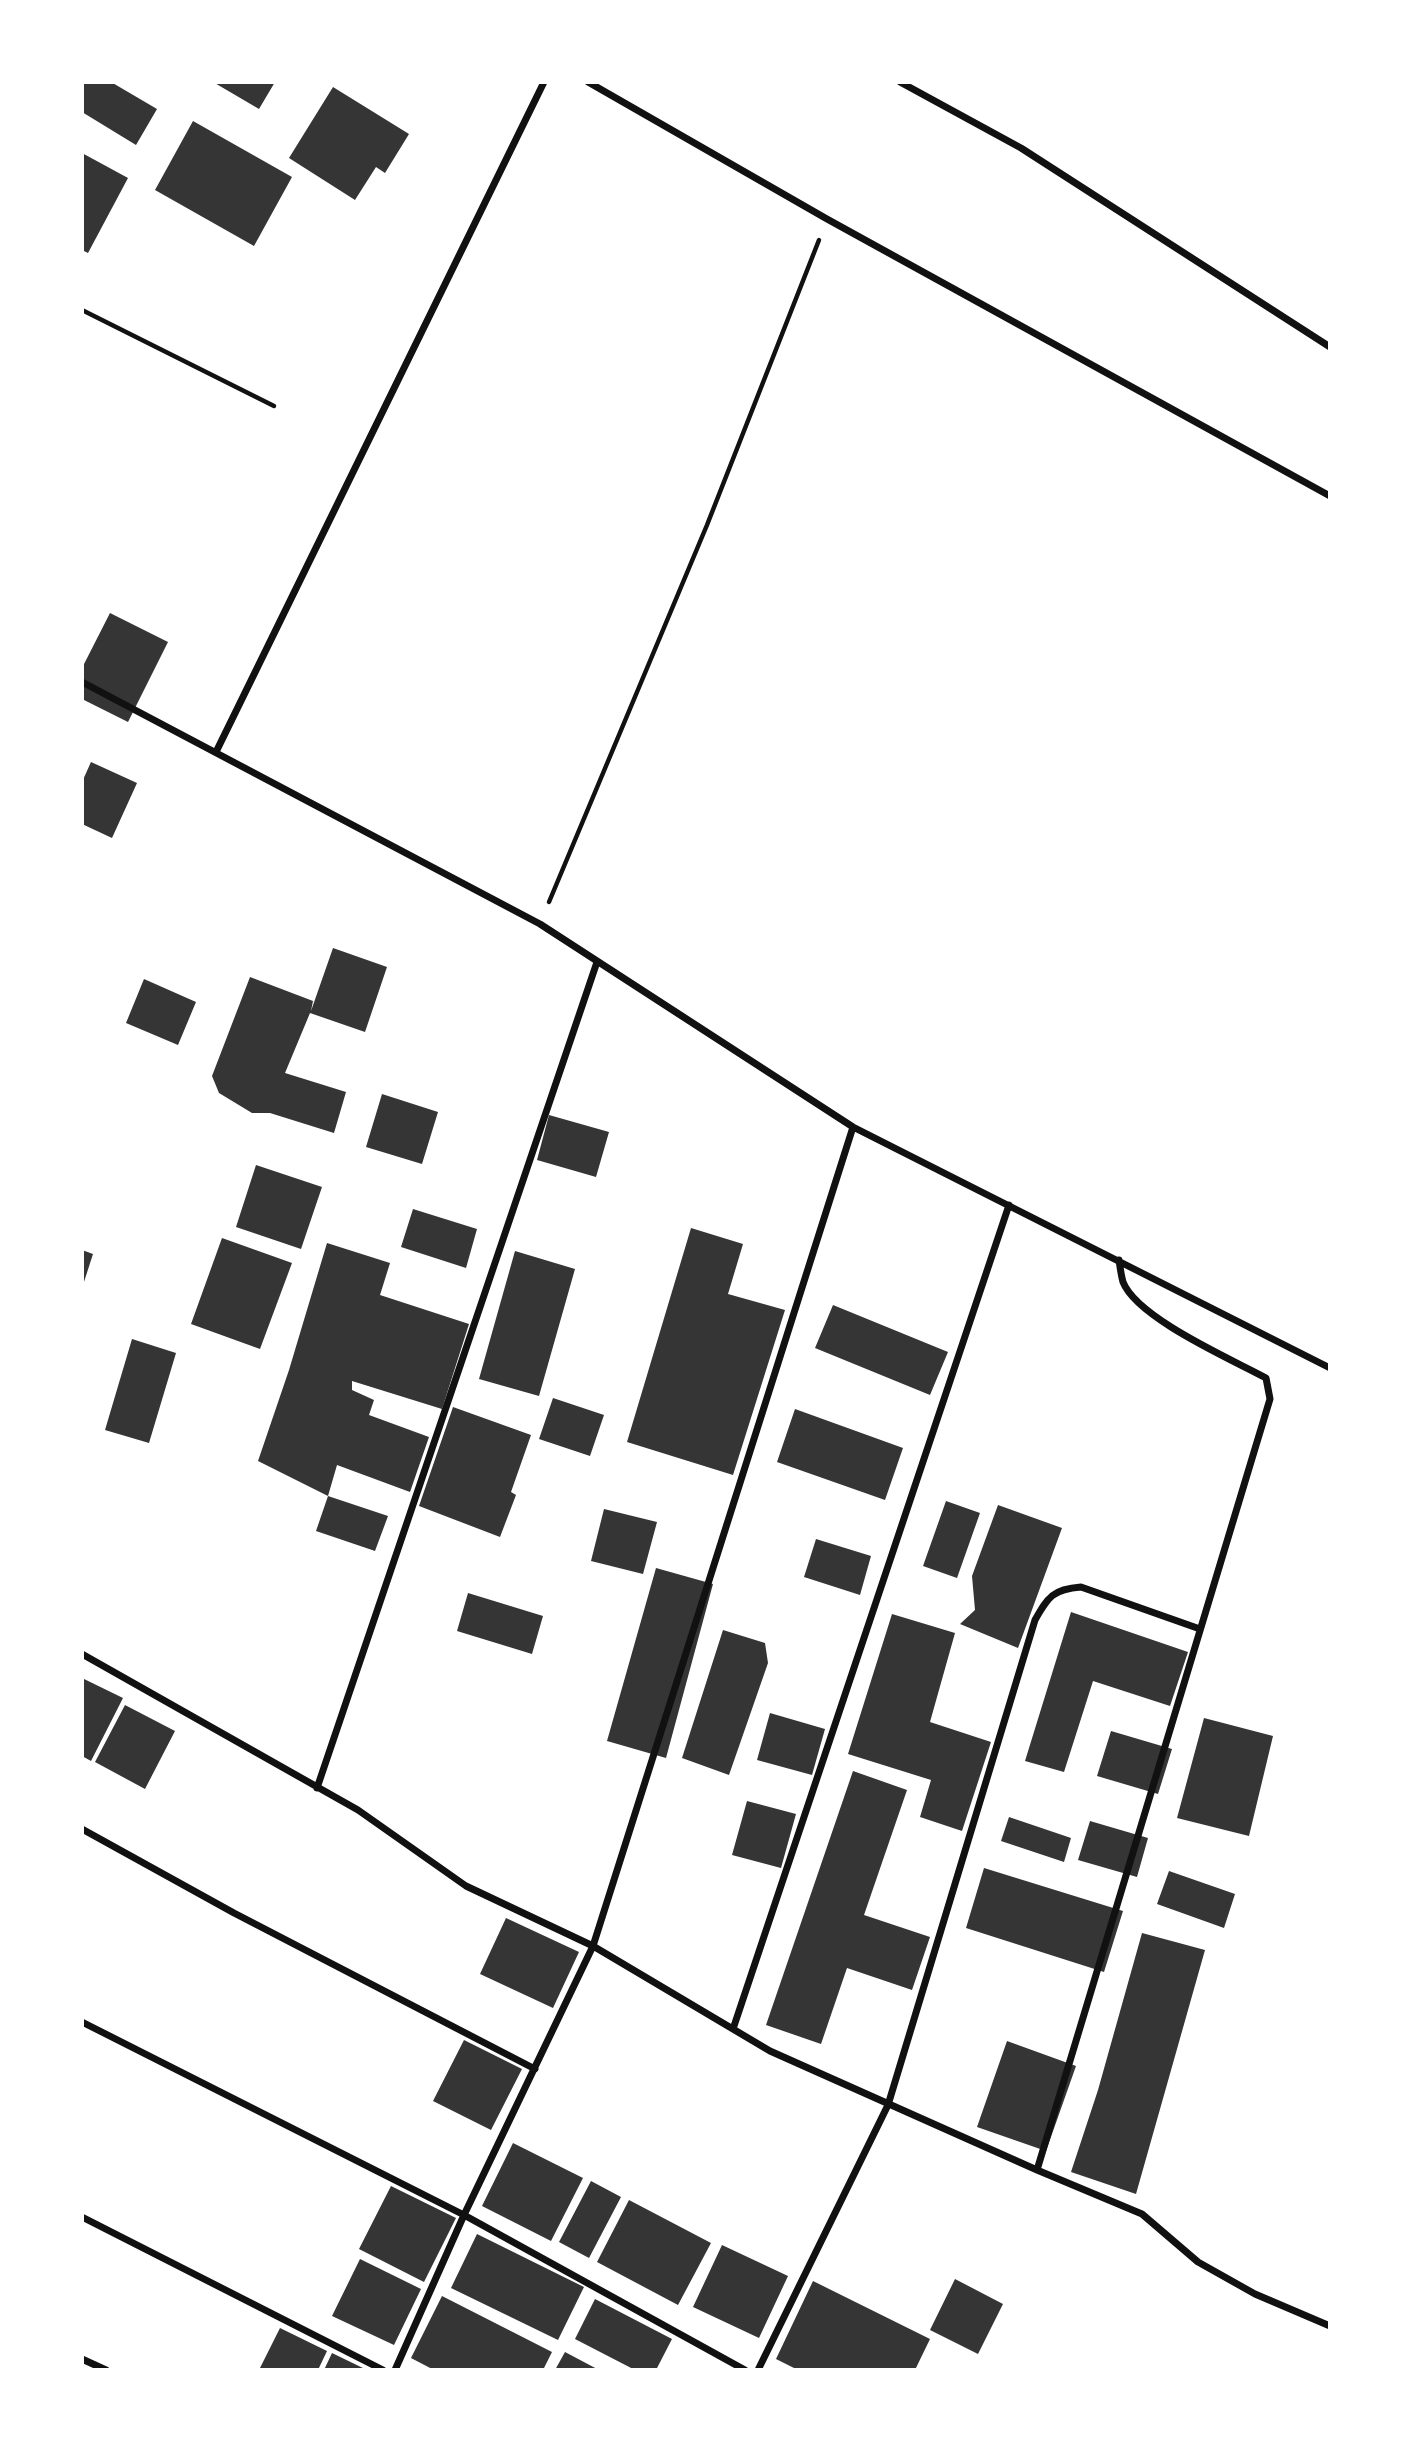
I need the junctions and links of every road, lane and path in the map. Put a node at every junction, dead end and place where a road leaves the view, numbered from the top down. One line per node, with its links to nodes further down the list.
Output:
1 (544, 82): 10 (street)
2 (588, 82): 4 (street)
3 (900, 82): 6 (street)
4 (827, 219): 8 (street); 11 (path)
5 (82, 310): 7 (path)
6 (1330, 348)
7 (274, 406)
8 (1330, 496)
9 (82, 682): 10 (street)
10 (216, 752): 11 (street)
11 (540, 924): 12 (street)
12 (597, 961): 13 (street); 19 (street)
13 (853, 1127): 14 (street); 21 (street)
14 (1009, 1205): 15 (street); 23 (street)
15 (1119, 1260): 16 (street); 17 (street)
16 (1330, 1368)
17 (1200, 1629): 25 (street); 26 (street)
18 (82, 1654): 19 (street)
19 (317, 1788): 21 (street)
20 (82, 1829): 24 (street)
21 (593, 1945): 23 (street); 24 (street)
22 (82, 2022): 27 (street)
23 (733, 2029): 25 (street)
24 (535, 2068): 27 (street)
25 (888, 2105): 26 (street); 35 (street)
26 (1037, 2170): 29 (street)
27 (464, 2215): 33 (street); 34 (street)
28 (82, 2217): 32 (street)
29 (1330, 2326)
30 (82, 2359): 31 (street)
31 (106, 2370)
32 (383, 2370)
33 (395, 2370)
34 (746, 2370)
35 (758, 2370)

